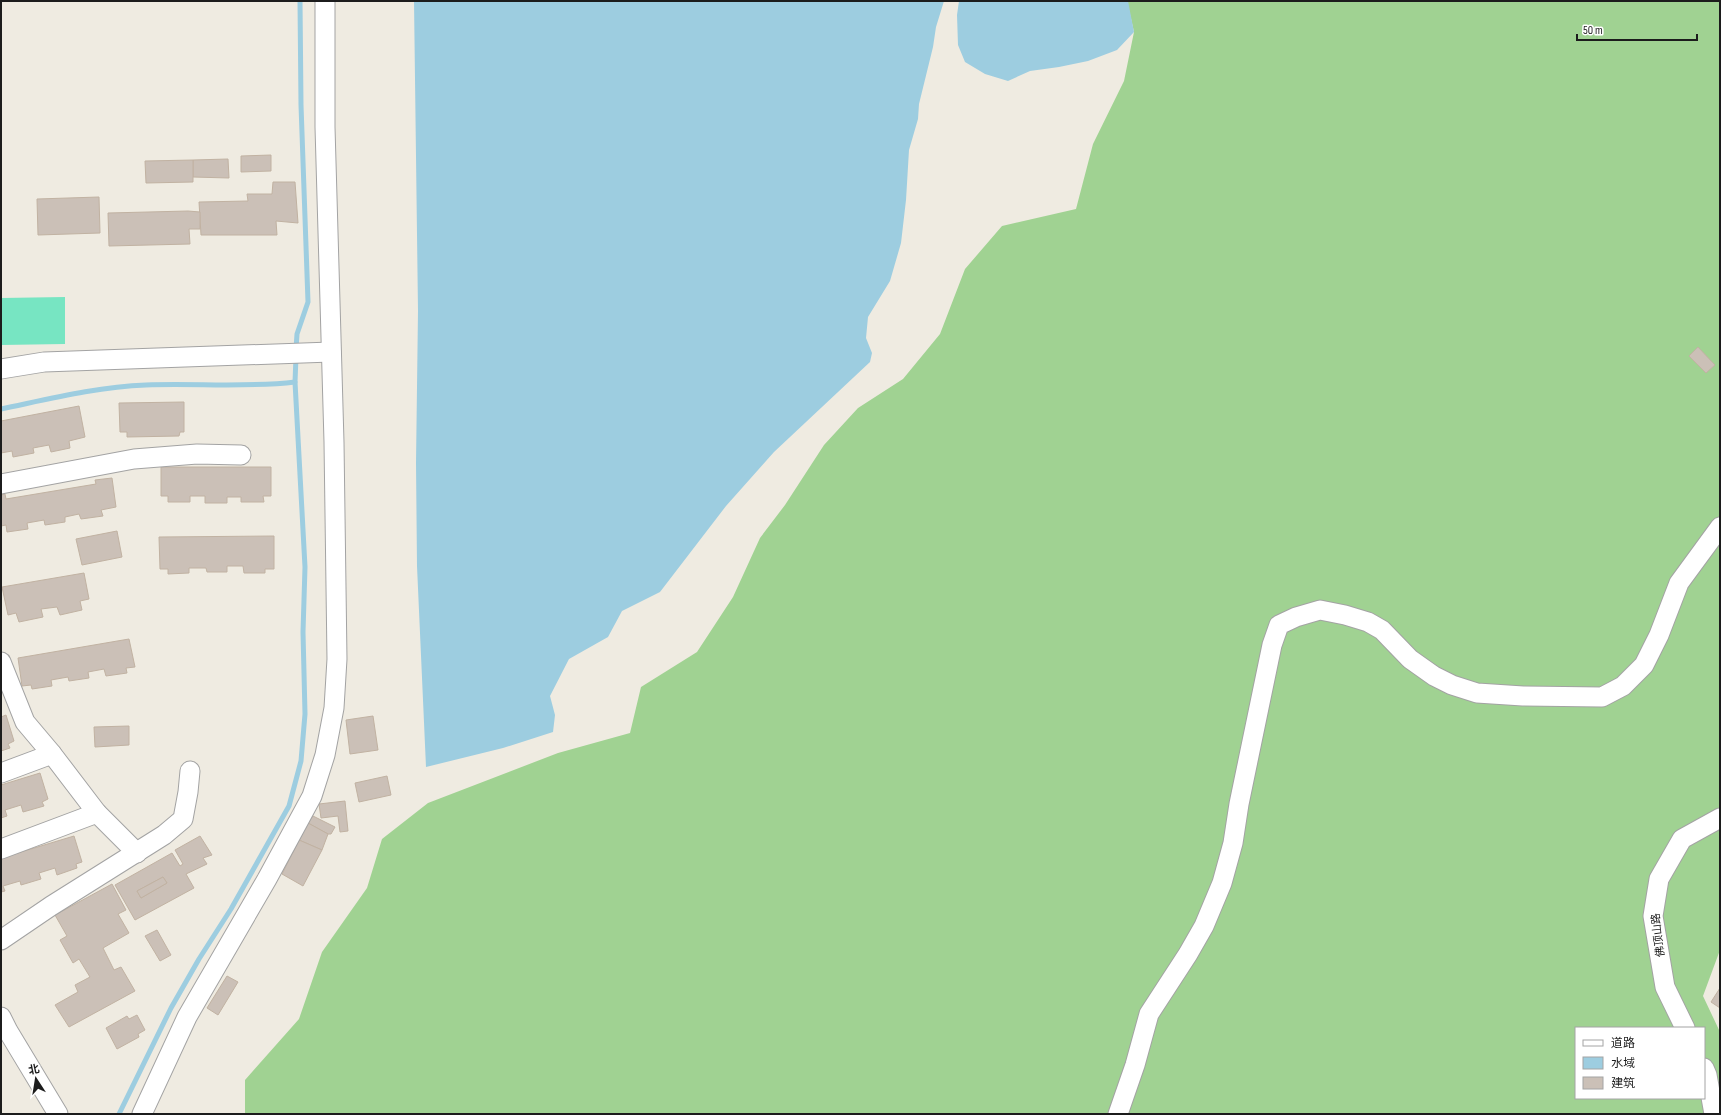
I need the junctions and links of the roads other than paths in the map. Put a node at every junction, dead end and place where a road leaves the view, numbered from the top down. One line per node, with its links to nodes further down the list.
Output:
1 (324, 1): 2 (street)
2 (331, 352): 3 (street); 21 (street)
3 (1, 368)
4 (242, 454): 5 (street)
5 (1, 484)
6 (1720, 527): 22 (street)
7 (1, 662): 8 (street)
8 (7, 695): 9 (street)
9 (52, 754): 11 (street); 12 (street)
10 (190, 771): 15 (street)
11 (1, 773)
12 (97, 813): 14 (street); 15 (street)
13 (1720, 818): 17 (street, 佛顶山路)
14 (1, 849)
15 (137, 853): 16 (street)
16 (1, 940)
17 (1685, 1027)
18 (3, 1028): 20 (street)
19 (1705, 1070): 23 (street)
20 (58, 1114)
21 (142, 1114)
22 (1118, 1114)
23 (1714, 1114)

